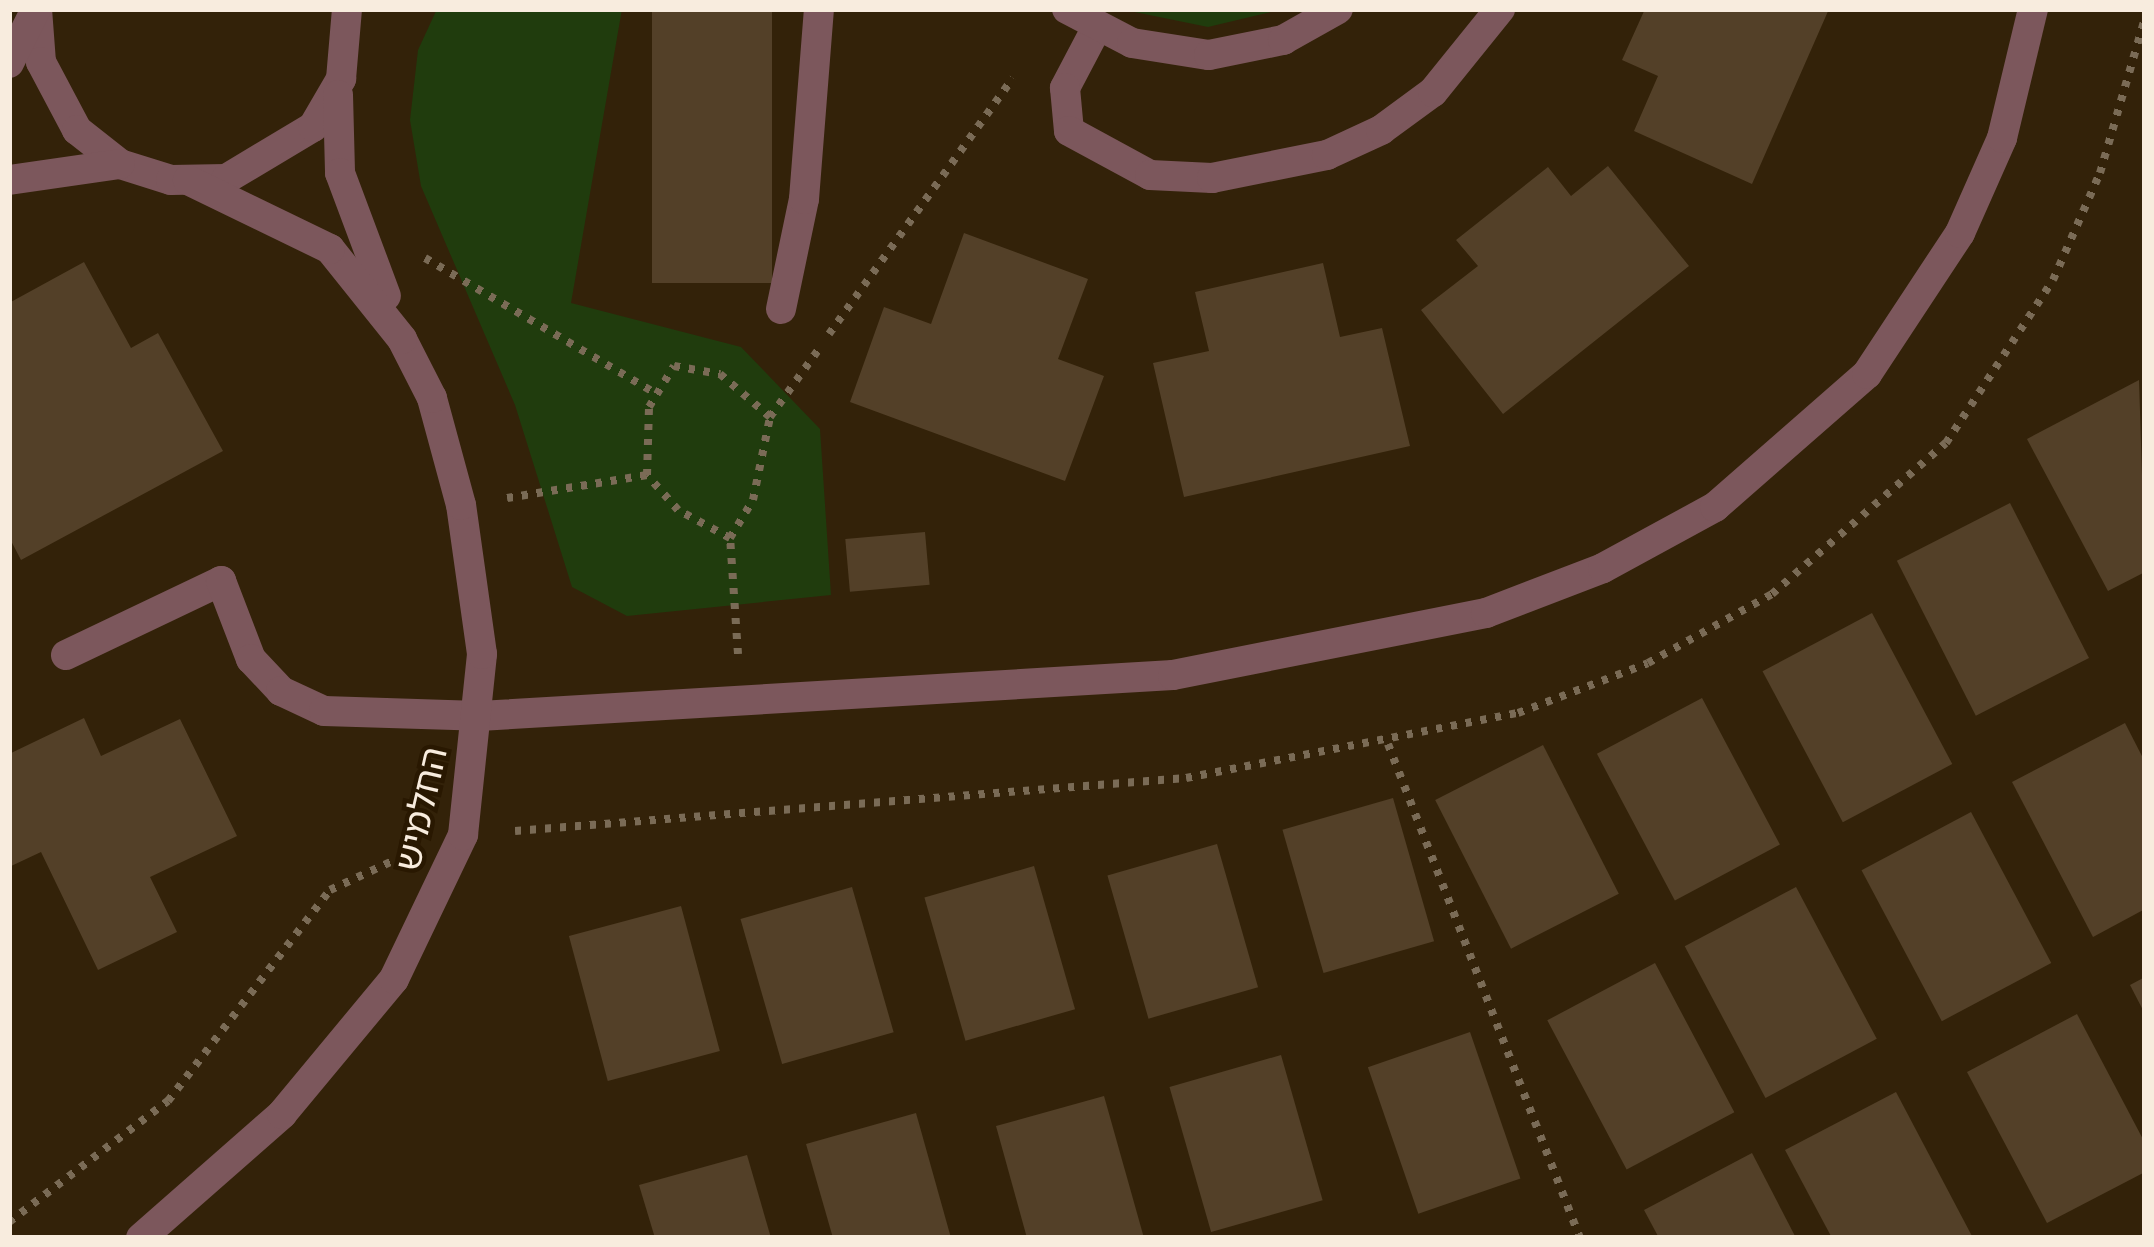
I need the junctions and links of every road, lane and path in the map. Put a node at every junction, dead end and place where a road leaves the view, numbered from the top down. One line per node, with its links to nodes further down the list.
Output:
1 (36, 9): 9 (street); 12 (street)
2 (819, 9): 16 (street)
3 (1067, 9): 8 (street)
4 (1337, 9): 8 (street)
5 (1500, 9): 8 (street)
6 (2033, 9): 24 (street)
7 (351, 15): 11 (street, החלמיש)
8 (1097, 27)
9 (9, 63)
10 (1022, 67): 19 (path)
11 (341, 80): 14 (street); 15 (street, החלמיש)
12 (120, 164): 13 (street); 14 (street)
13 (9, 180)
14 (188, 180): 17 (street, החלמיש)
15 (354, 216): 17 (street, החלמיש); 18 (path)
16 (781, 309)
17 (413, 362): 21 (street, החלמיש)
18 (657, 394): 19 (path); 20 (path)
19 (770, 417): 22 (path)
20 (647, 475): 21 (path); 22 (path)
21 (461, 505): 25 (street, החלמיש)
22 (730, 538): 24 (path)
23 (67, 655): 25 (street)
24 (742, 703): 25 (street)
25 (478, 716): 27 (street, החלמיש)
26 (1388, 744): 28 (path)
27 (141, 1238)
28 (1580, 1238)

